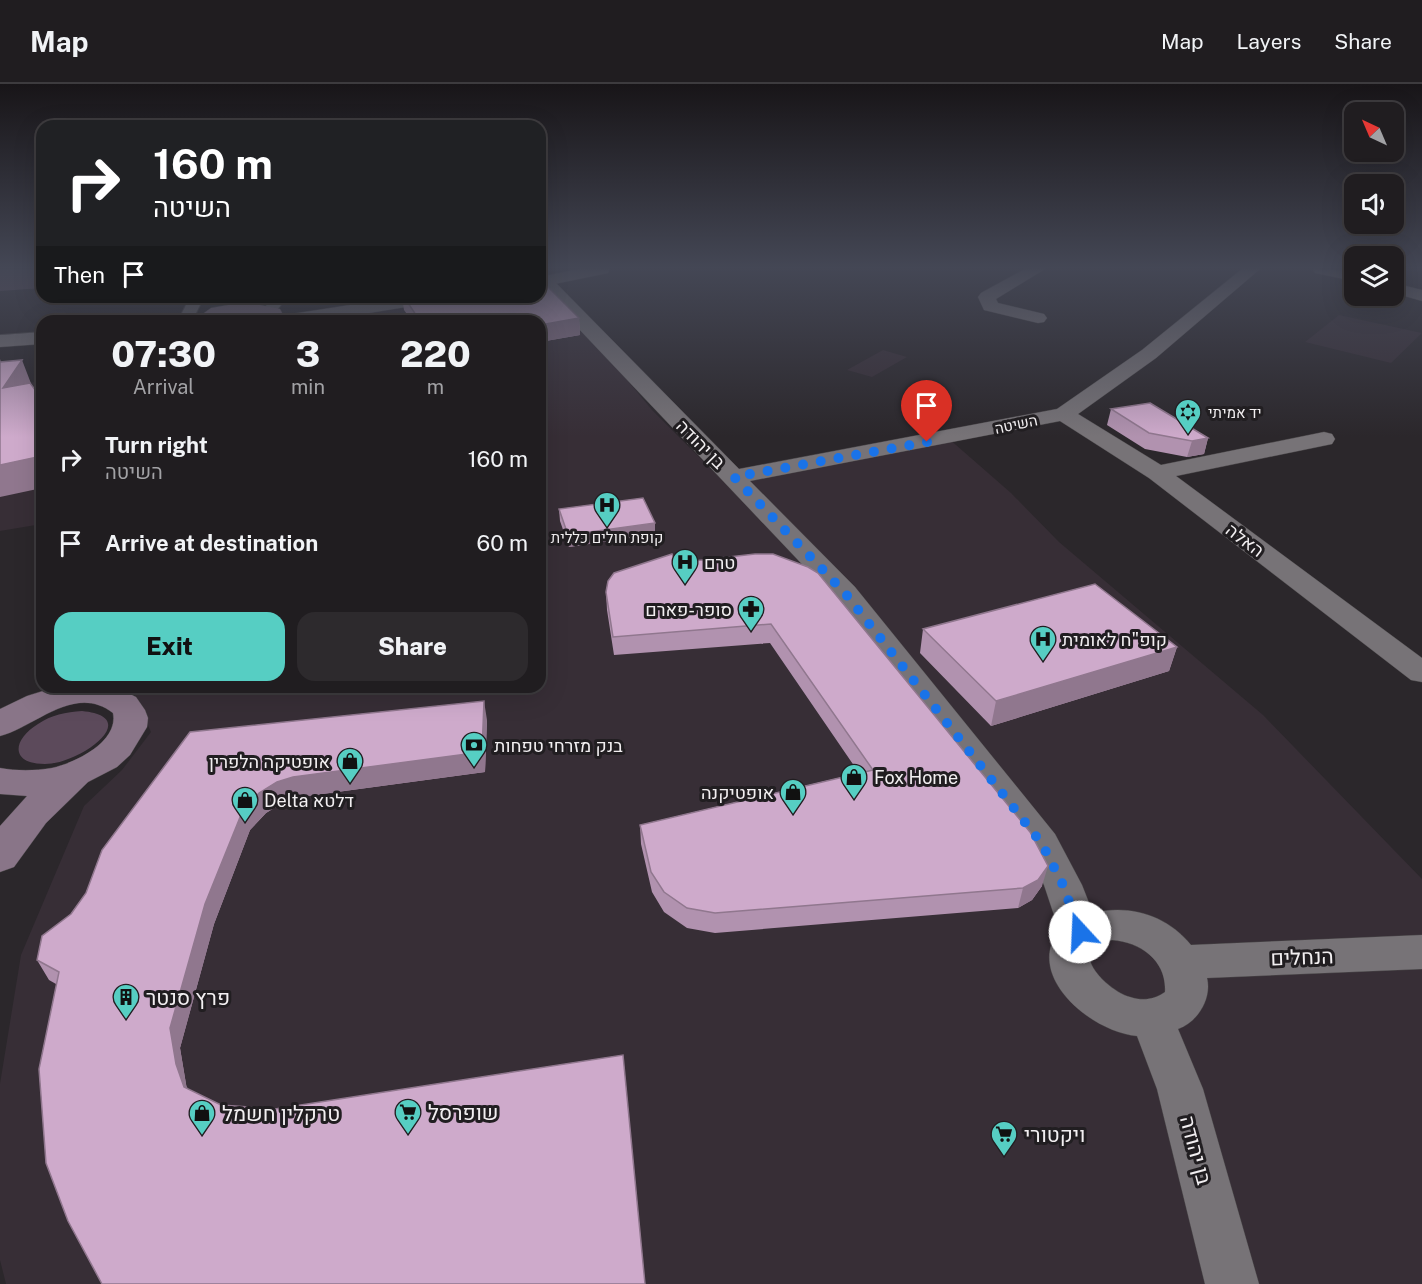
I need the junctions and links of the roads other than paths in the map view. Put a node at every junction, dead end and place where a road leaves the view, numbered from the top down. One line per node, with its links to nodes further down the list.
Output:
1 (587, 325): 8 (street, בן יהודה)
2 (1184, 325): 5 (street, השיטה)
3 (36, 338): 4 (street)
4 (0, 340)
5 (1064, 414): 7 (street, האלה); 8 (street, השיטה)
6 (1324, 439): 7 (street)
7 (1157, 473): 9 (street, האלה)
8 (734, 477): 17 (street, בן יהודה)
9 (1422, 673)
10 (36, 684): 13 (main road)
11 (89, 693): 13 (main road)
12 (109, 693): 14 (main road)
13 (5, 721)
14 (83, 770): 15 (main road); 16 (main road)
15 (0, 781)
16 (0, 857)
17 (1080, 932): 19 (street); 20 (street)
18 (1422, 952): 19 (street, הנחלים)
19 (1182, 962): 20 (street)
20 (1152, 1018): 21 (street, בן יהודה)
21 (1232, 1284)

